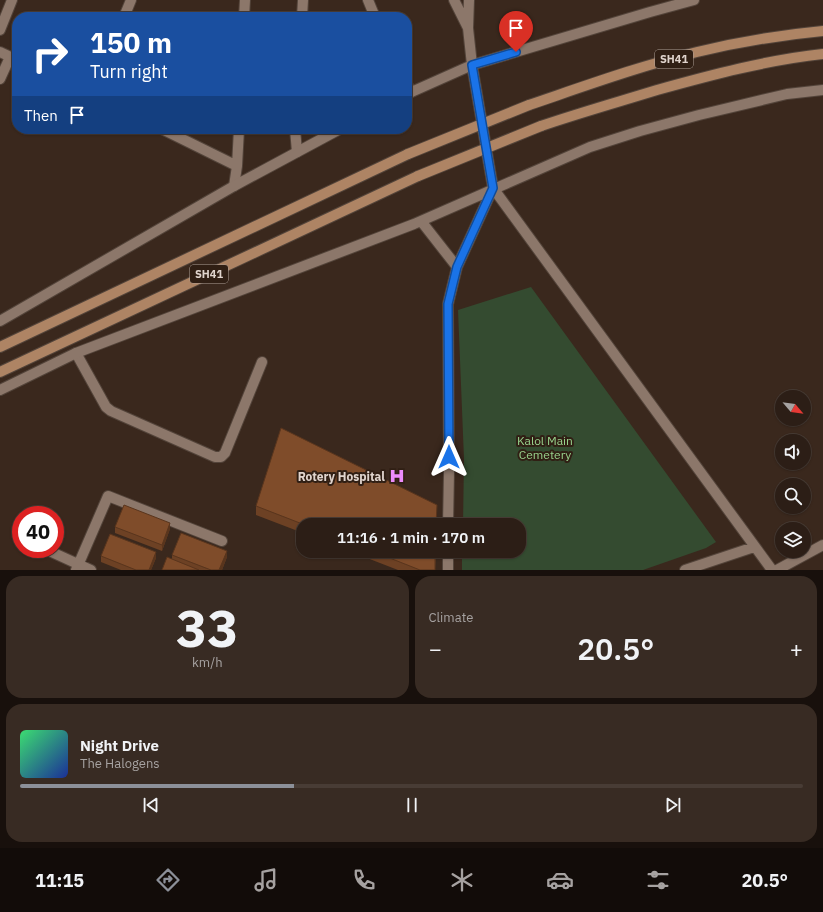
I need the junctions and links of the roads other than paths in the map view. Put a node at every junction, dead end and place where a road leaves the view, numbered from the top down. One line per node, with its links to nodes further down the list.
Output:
1 (12, 0): 14 (street)
2 (130, 0): 9 (street)
3 (245, 0): 10 (street)
4 (303, 0): 11 (street)
5 (368, 0): 12 (street)
6 (454, 0): 13 (street)
7 (469, 0): 13 (street)
8 (694, 0): 20 (street)
9 (126, 12)
10 (244, 12)
11 (302, 12)
12 (374, 12)
13 (468, 28): 20 (street)
14 (0, 30)
15 (823, 31): 35 (main road, SH41, bridge)
16 (0, 52): 18 (street)
17 (823, 54): 38 (main road, SH41, bridge)
18 (12, 58)
19 (12, 62): 21 (street)
20 (472, 65): 22 (street); 31 (street)
21 (0, 79)
22 (412, 88)
23 (823, 90): 31 (street)
24 (172, 134): 29 (street)
25 (239, 134): 29 (street)
26 (295, 134): 28 (street)
27 (331, 134): 28 (street)
28 (297, 152): 30 (street)
29 (237, 166): 30 (street)
30 (234, 186): 34 (street)
31 (493, 188): 32 (street); 33 (street); 43 (street)
32 (421, 221): 33 (street); 36 (street)
33 (457, 267): 40 (street)
34 (0, 321)
35 (0, 347)
36 (76, 352): 37 (street); 39 (street)
37 (262, 362)
38 (0, 372)
39 (0, 390)
40 (448, 518)
41 (222, 541): 46 (street)
42 (823, 545): 51 (street)
43 (754, 547): 49 (street); 50 (street)
44 (62, 558): 46 (street)
45 (448, 558): 48 (street)
46 (78, 567): 47 (street)
47 (91, 570)
48 (448, 570)
49 (685, 570)
50 (772, 570)
51 (777, 570)

